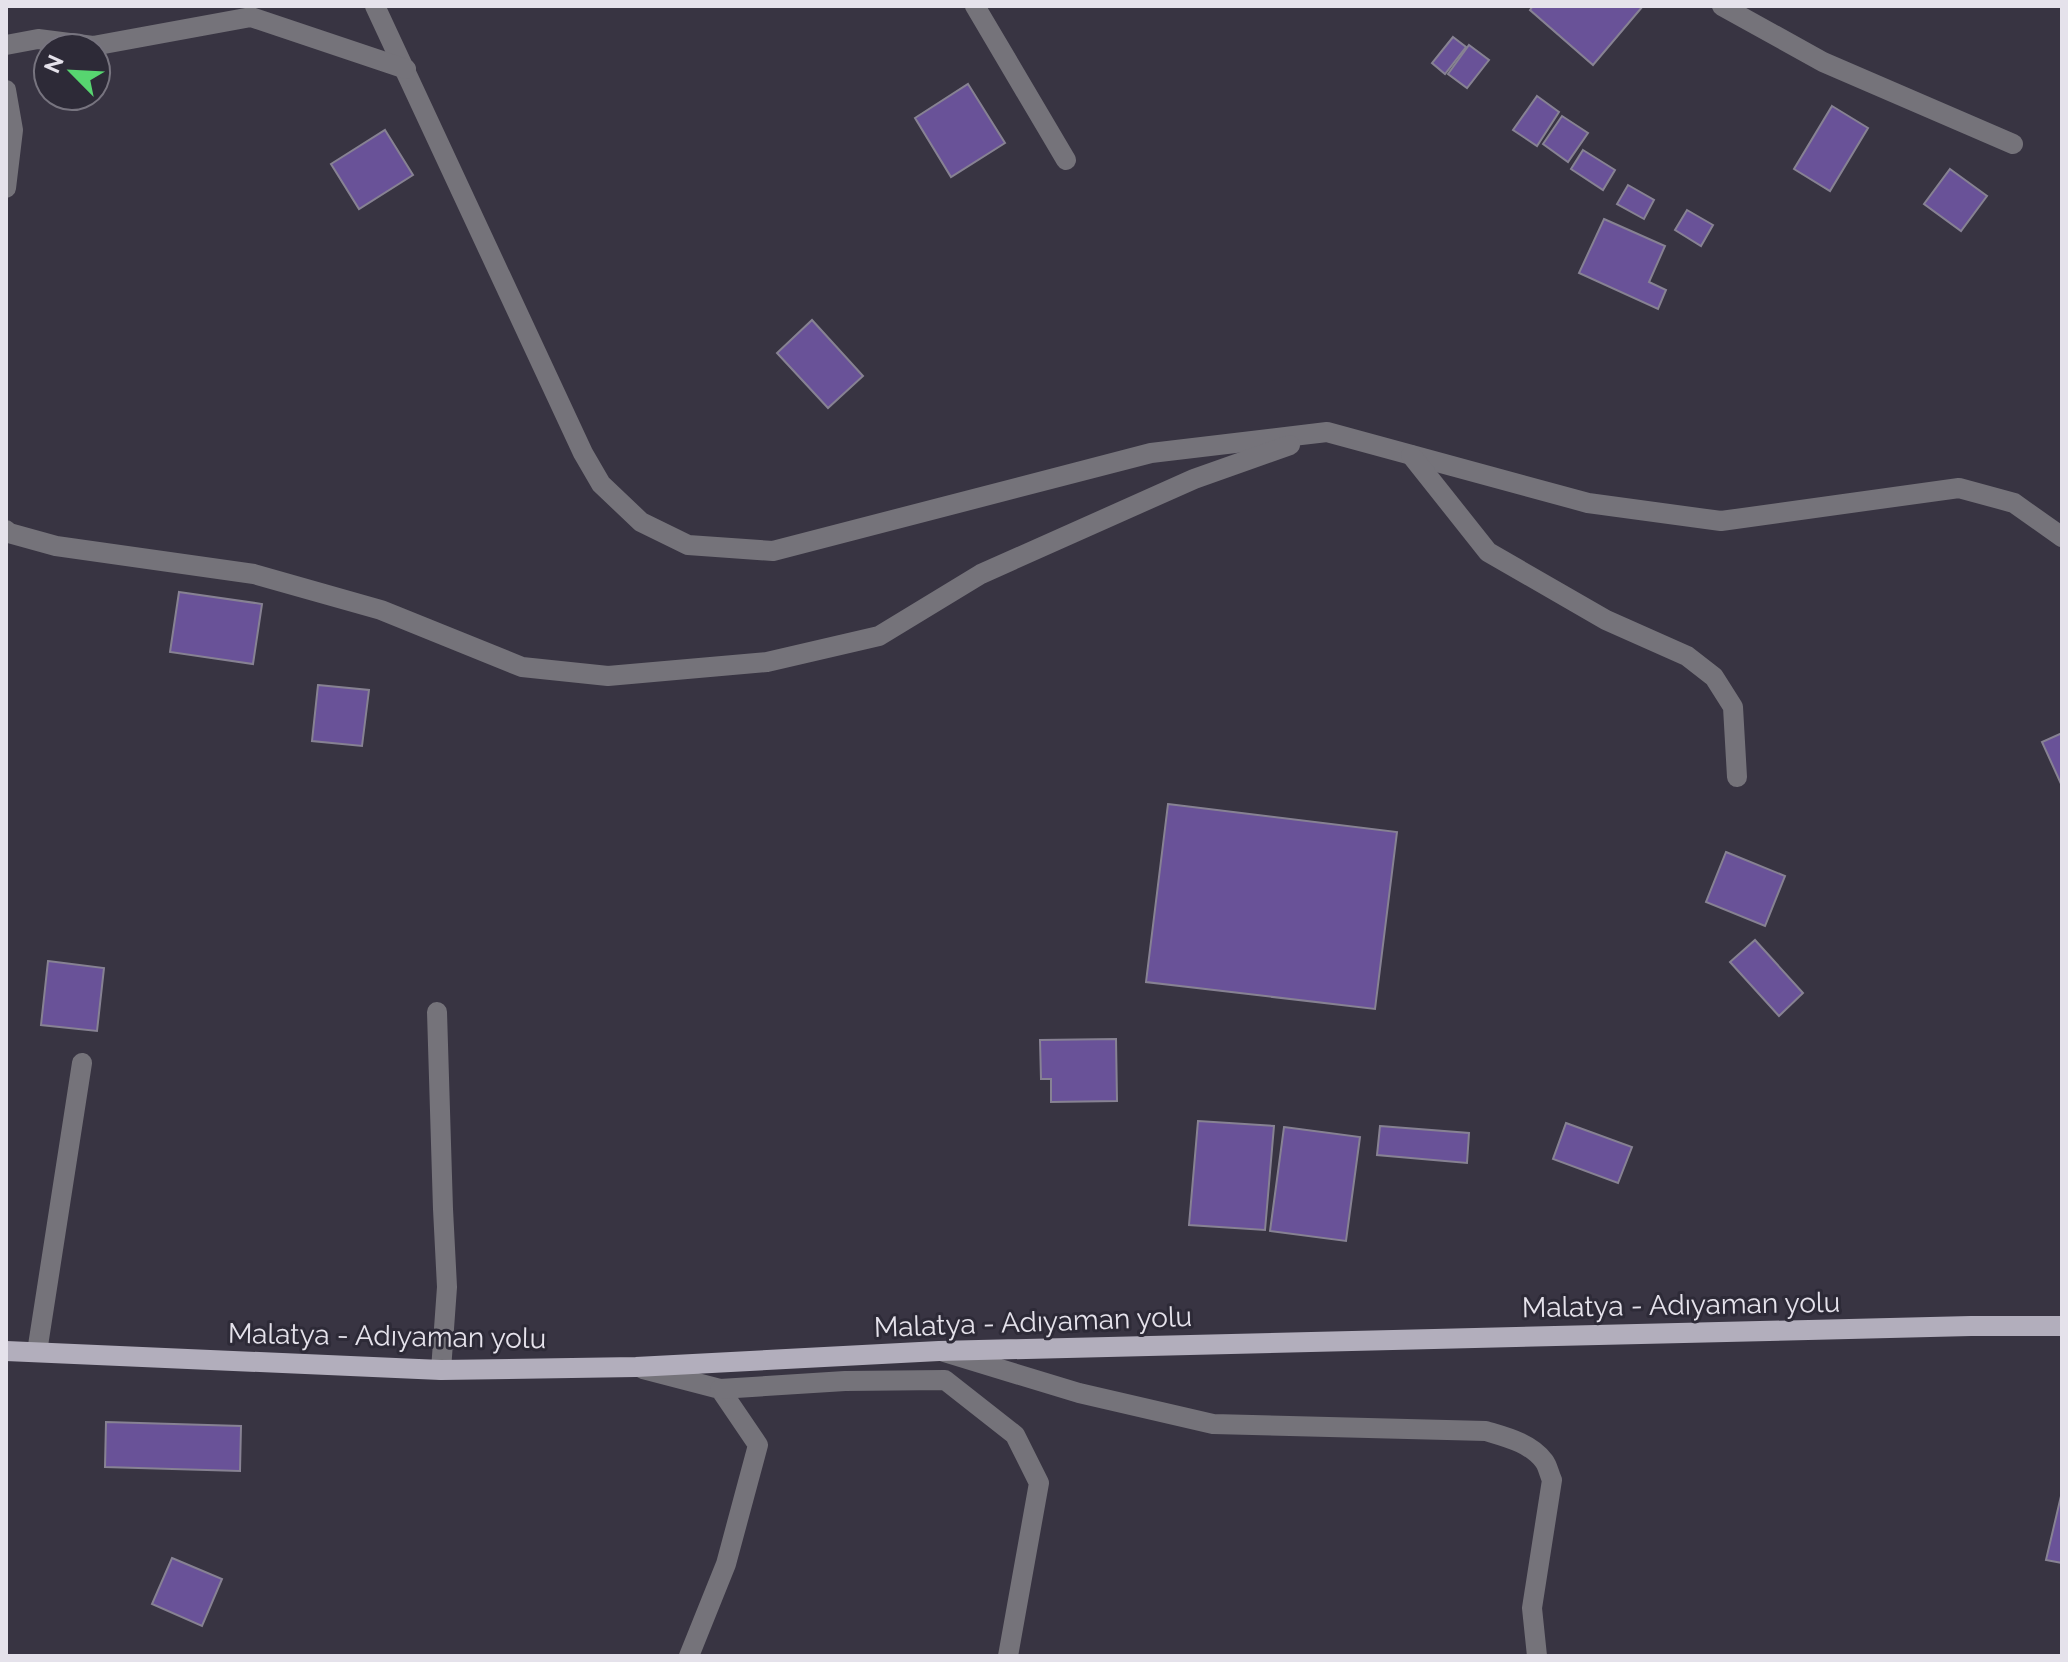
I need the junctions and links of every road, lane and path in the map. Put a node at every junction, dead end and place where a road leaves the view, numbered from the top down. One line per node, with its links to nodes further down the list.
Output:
1 (375, 6): 5 (street)
2 (975, 6): 8 (street)
3 (1722, 6): 7 (street)
4 (6, 45): 5 (street)
5 (406, 69): 10 (street)
6 (6, 90): 9 (street)
7 (2013, 144)
8 (1066, 160)
9 (6, 188)
10 (1327, 432): 11 (street); 12 (street)
11 (1411, 455): 13 (street); 14 (street)
12 (6, 530)
13 (2062, 537)
14 (1737, 777)
15 (437, 1012): 22 (street)
16 (82, 1063): 20 (street)
17 (2062, 1326): 19 (main road, Malatya - Adıyaman yolu)
18 (6, 1351): 20 (main road, Malatya - Adıyaman yolu)
19 (939, 1351): 21 (main road, Malatya - Adıyaman yolu); 26 (street)
20 (37, 1352): 22 (main road, Malatya - Adıyaman yolu)
21 (636, 1367): 22 (main road, Malatya - Adıyaman yolu); 23 (street)
22 (441, 1370)
23 (720, 1389): 24 (street); 25 (street)
24 (689, 1656)
25 (1008, 1656)
26 (1537, 1656)

